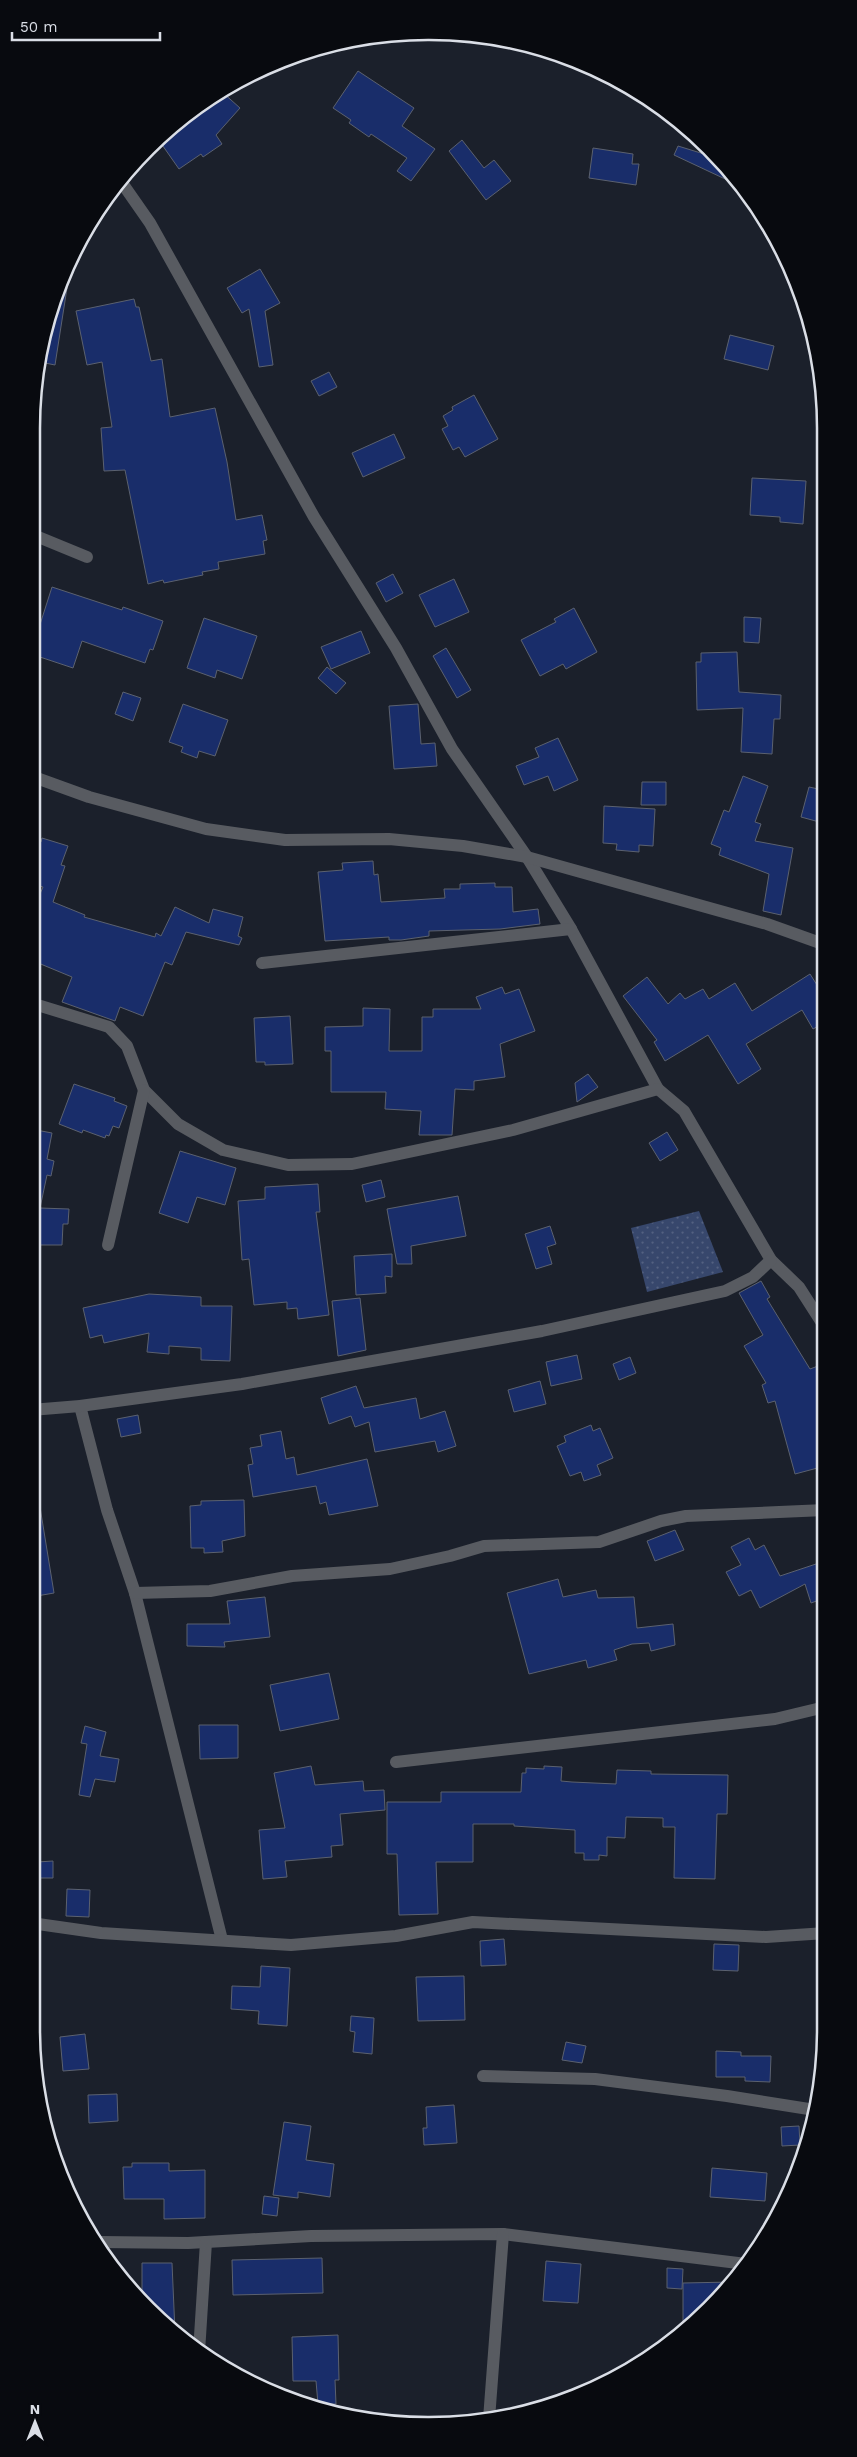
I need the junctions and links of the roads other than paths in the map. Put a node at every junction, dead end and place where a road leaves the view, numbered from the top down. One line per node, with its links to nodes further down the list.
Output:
1 (124, 186): 5 (street)
2 (40, 538): 3 (street)
3 (87, 557)
4 (40, 779): 5 (street)
5 (527, 857): 6 (street); 7 (street)
6 (571, 929): 8 (street); 10 (street)
7 (817, 942)
8 (262, 963)
9 (40, 1006): 11 (street)
10 (658, 1089): 11 (street); 13 (street)
11 (144, 1090): 12 (street)
12 (108, 1245)
13 (772, 1260): 14 (street); 15 (street)
14 (817, 1315)
15 (80, 1406): 16 (street); 18 (street)
16 (40, 1409)
17 (817, 1510): 18 (street)
18 (135, 1593): 23 (street)
19 (817, 1709): 20 (street)
20 (396, 1762)
21 (40, 1924): 23 (street)
22 (817, 1934): 23 (street)
23 (222, 1940)
24 (483, 2076): 25 (street)
25 (809, 2109)
26 (503, 2234): 28 (street); 29 (street); 31 (street)
27 (104, 2242): 28 (street)
28 (206, 2242): 30 (street)
29 (738, 2263)
30 (200, 2342)
31 (490, 2412)

